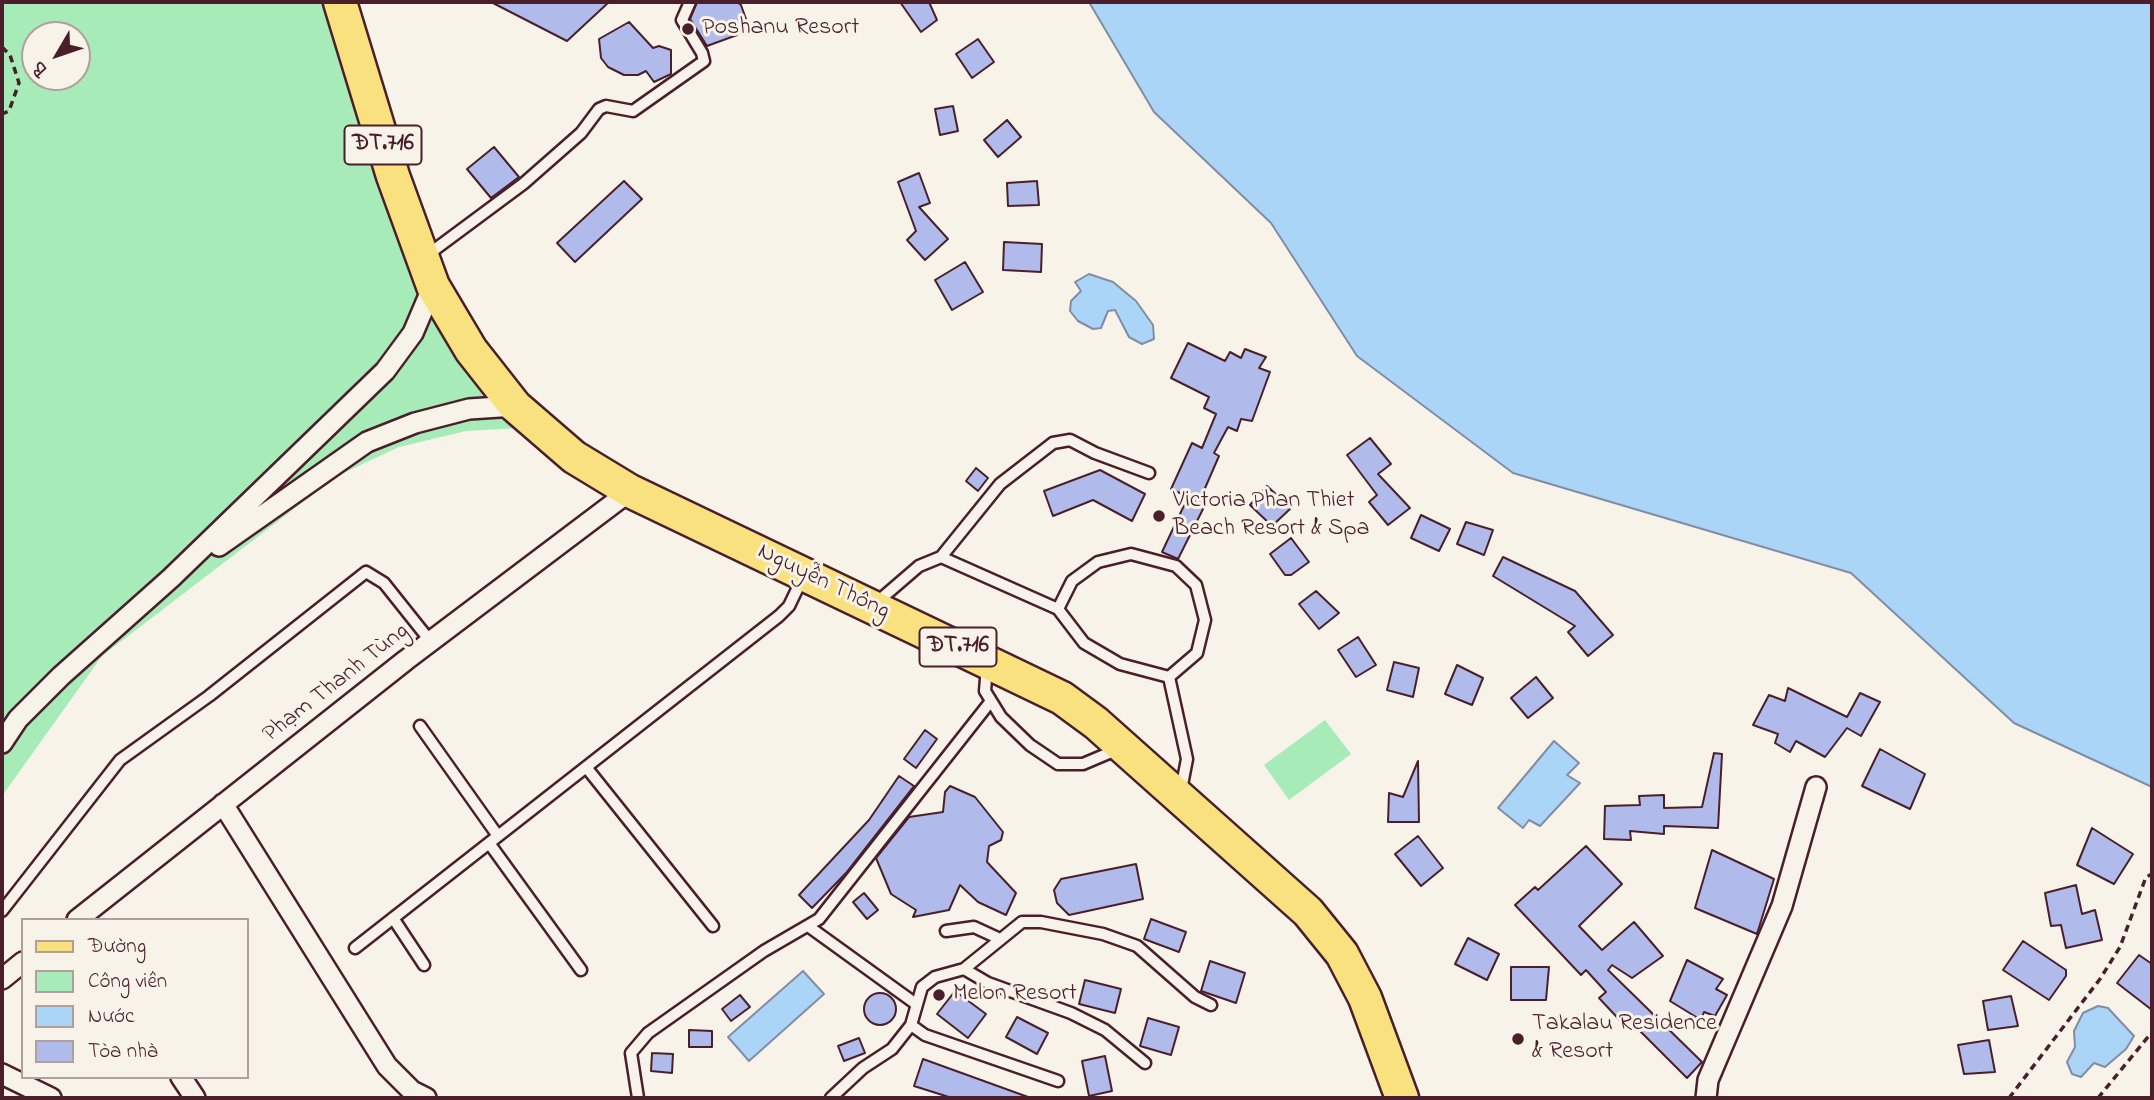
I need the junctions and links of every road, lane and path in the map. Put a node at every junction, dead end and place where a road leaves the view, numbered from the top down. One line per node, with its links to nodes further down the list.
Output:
1 (340, 2): 5 (main road, Nguyễn Thông / ĐT.716)
2 (690, 2): 5 (lane)
3 (2, 47): 4 (path)
4 (2, 114)
5 (428, 272): 6 (main road, Nguyễn Thông / ĐT.716); 11 (street)
6 (515, 405): 8 (main road, Nguyễn Thông / ĐT.716); 11 (street)
7 (1149, 473): 9 (lane)
8 (630, 491): 10 (main road, Nguyễn Thông / ĐT.716); 14 (street, Phạm Thanh Tùng)
9 (941, 556): 12 (lane); 13 (lane)
10 (805, 573): 12 (main road, Nguyễn Thông / ĐT.716); 21 (lane)
11 (171, 578): 19 (street)
12 (870, 608): 15 (main road, Nguyễn Thông / ĐT.716)
13 (1058, 609): 16 (lane); 16 (lane)
14 (431, 642): 24 (street, Phạm Thanh Tùng); 27 (lane)
15 (988, 662): 17 (lane); 20 (main road, Nguyễn Thông / ĐT.716)
16 (1169, 677): 23 (lane)
17 (991, 701): 20 (lane); 31 (lane)
18 (420, 726): 25 (lane)
19 (2, 743)
20 (1123, 746): 23 (main road, Nguyễn Thông / ĐT.716)
21 (586, 767): 25 (lane); 30 (lane)
22 (1816, 787): 54 (street)
23 (1179, 797): 53 (main road, Nguyễn Thông / ĐT.716)
24 (223, 804): 28 (street, Phạm Thanh Tùng); 48 (street)
25 (493, 839): 29 (lane); 37 (lane)
26 (2152, 874): 55 (path)
27 (2, 911)
28 (80, 918)
29 (393, 918): 34 (lane); 36 (lane)
30 (713, 926)
31 (808, 926): 40 (lane); 51 (lane)
32 (946, 931): 33 (lane)
33 (1000, 939): 38 (lane); 41 (lane)
34 (355, 948)
35 (21, 964): 39 (street)
36 (424, 965)
37 (581, 970)
38 (964, 970): 40 (lane); 44 (lane)
39 (2, 979)
40 (916, 1004): 42 (lane)
41 (1211, 1005)
42 (911, 1025): 47 (lane); 52 (lane)
43 (2152, 1032): 56 (path)
44 (1145, 1063)
45 (2, 1074): 49 (street)
46 (182, 1079): 50 (street)
47 (1058, 1081)
48 (415, 1096)
49 (51, 1098)
50 (195, 1098)
51 (638, 1098)
52 (831, 1098)
53 (1402, 1098)
54 (1706, 1098)
55 (2009, 1098)
56 (2098, 1098)

